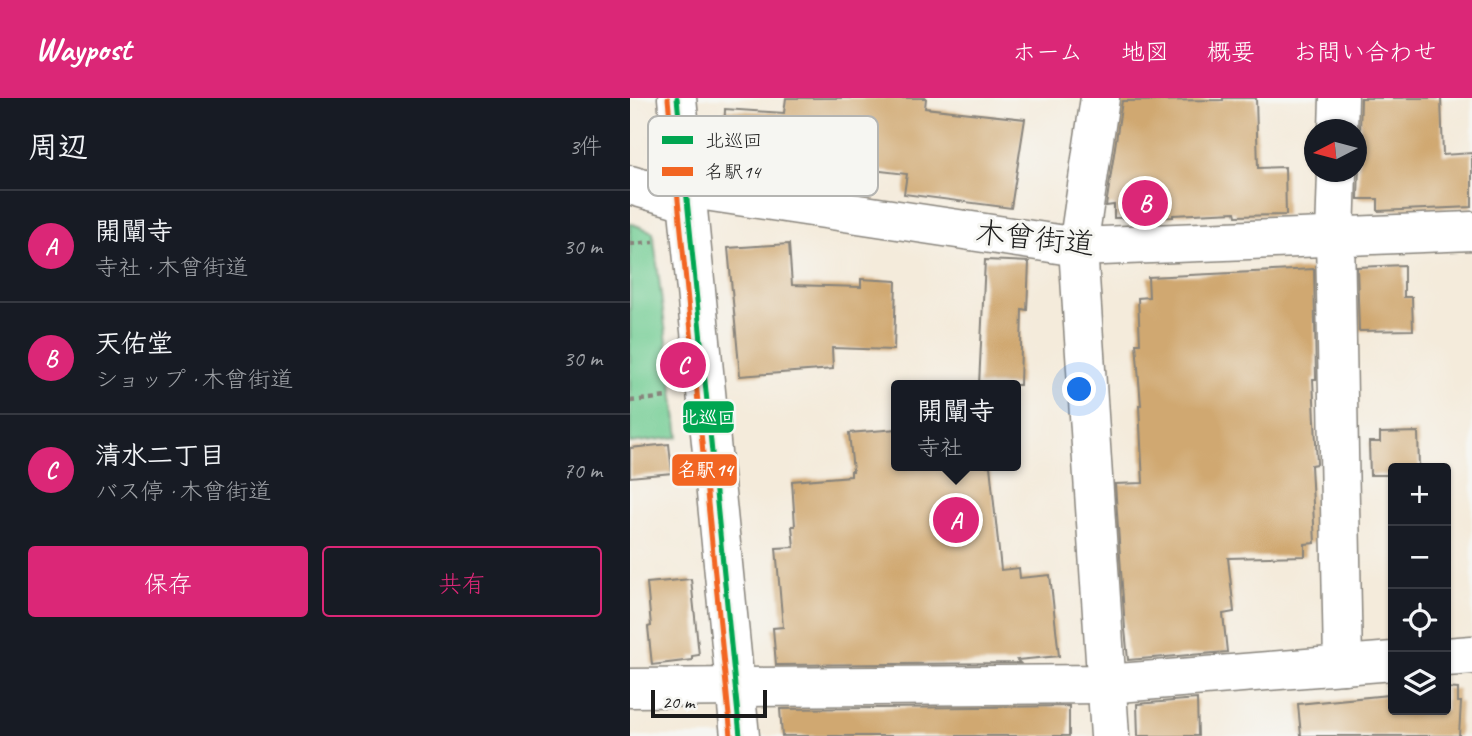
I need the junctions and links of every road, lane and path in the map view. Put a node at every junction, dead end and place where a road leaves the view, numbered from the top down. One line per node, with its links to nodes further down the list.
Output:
1 (677, 98): 4 (street)
2 (1100, 98): 13 (street)
3 (1339, 98): 5 (street)
4 (679, 116)
5 (1338, 119)
6 (1337, 182): 12 (street)
7 (630, 185): 8 (street, 木曾街道)
8 (648, 188)
9 (686, 196): 19 (street)
10 (694, 196): 13 (street, 木曾街道)
11 (1472, 231): 12 (street, 木曾街道)
12 (1335, 236): 13 (street, 木曾街道); 17 (street)
13 (1078, 247): 18 (street)
14 (1472, 655): 15 (street)
15 (1451, 657)
16 (1388, 661): 17 (street)
17 (1343, 665): 18 (street)
18 (1106, 684): 19 (street); 22 (street)
19 (736, 687): 20 (street); 21 (street)
20 (630, 688)
21 (740, 736)
22 (1110, 736)

